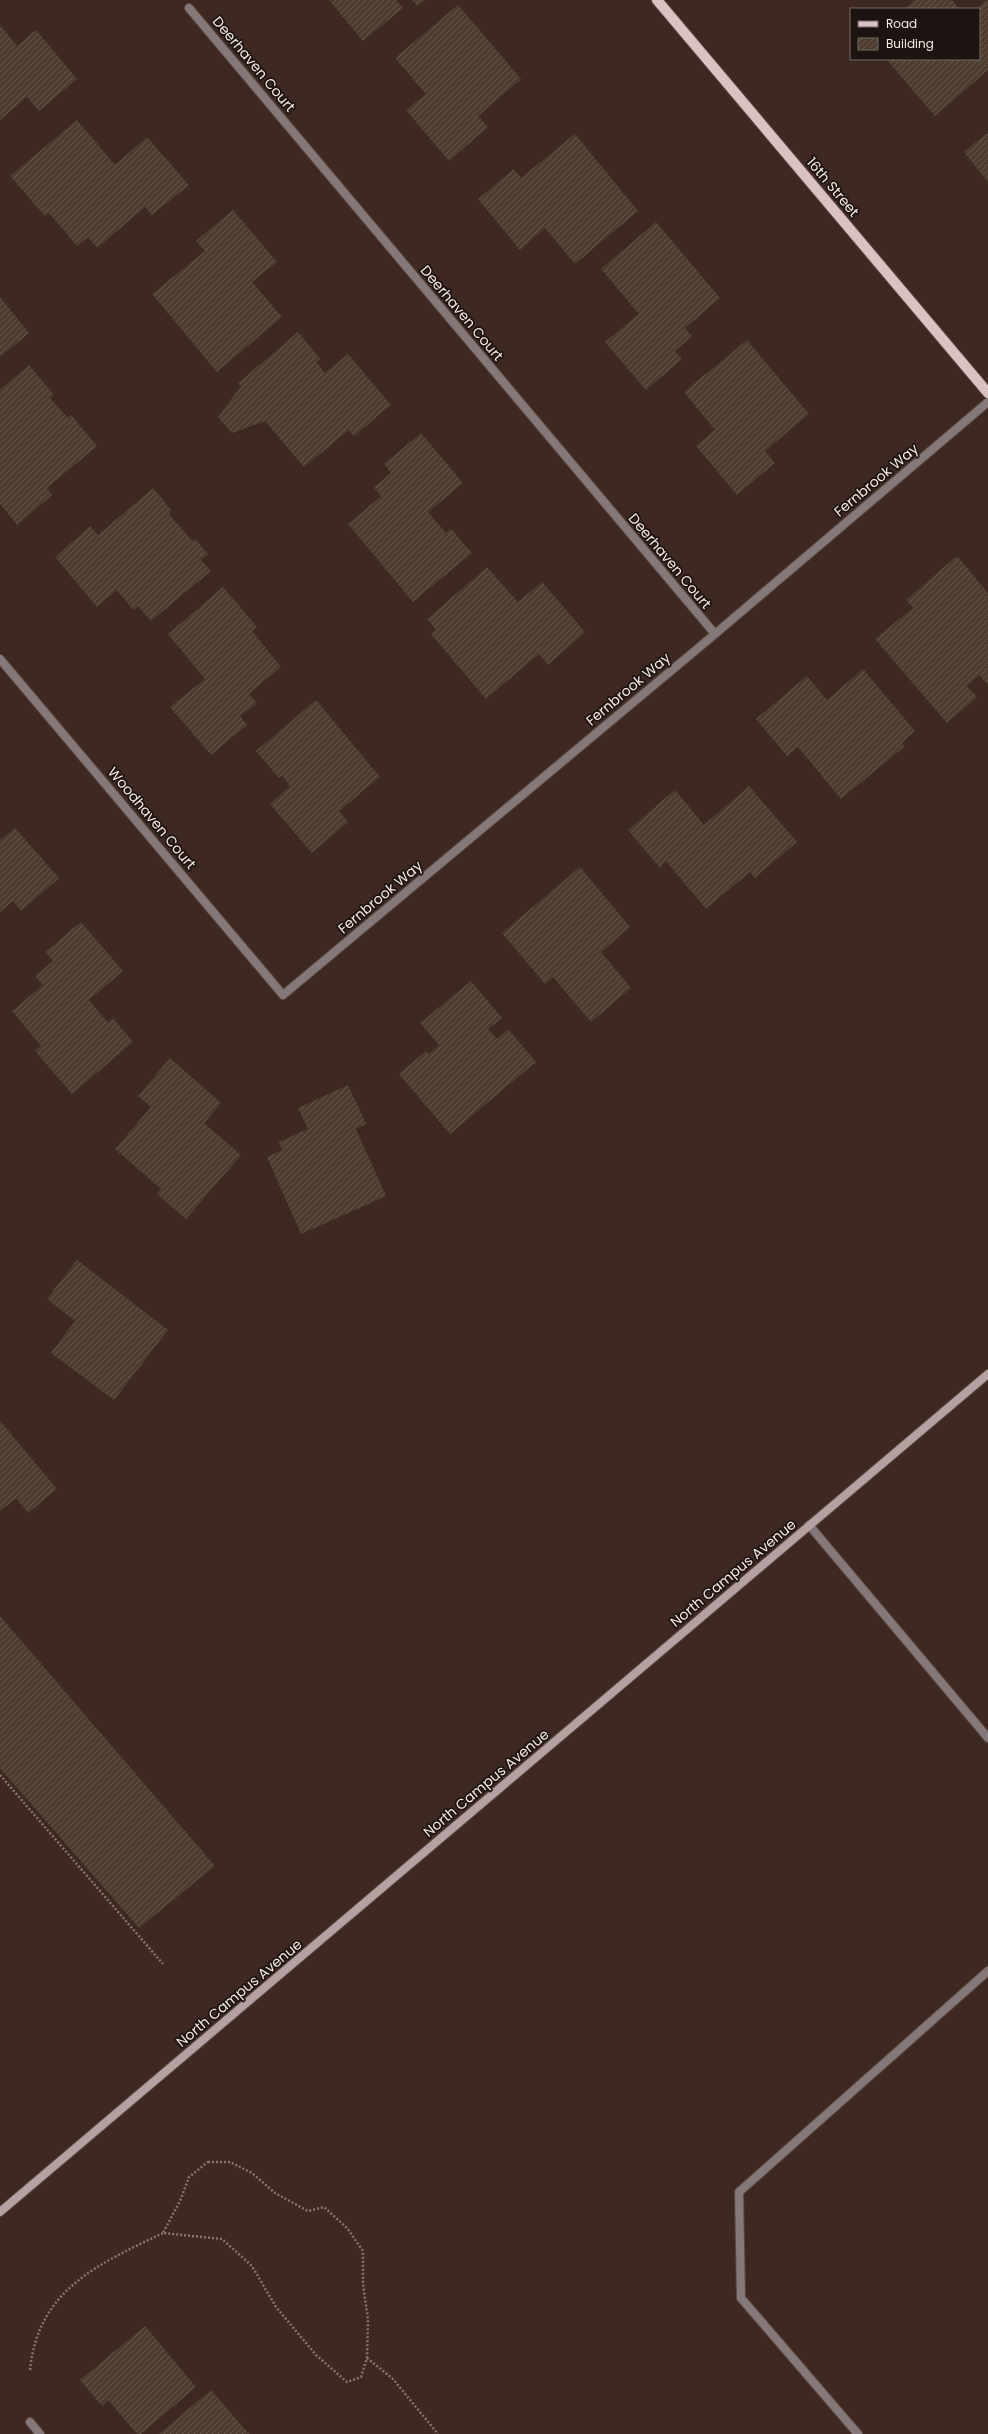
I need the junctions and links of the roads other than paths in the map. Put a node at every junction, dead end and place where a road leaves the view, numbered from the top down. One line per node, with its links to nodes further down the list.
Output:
1 (657, 0): 3 (main road, 16th Street)
2 (190, 8): 5 (street, Deerhaven Court)
3 (988, 393)
4 (988, 402): 5 (street, Fernbrook Way)
5 (715, 634): 7 (street, Fernbrook Way)
6 (0, 659): 7 (street, Woodhaven Court)
7 (283, 995)
8 (988, 1374): 9 (main road, North Campus Avenue)
9 (809, 1525): 10 (street); 12 (main road, North Campus Avenue)
10 (988, 1738)
11 (988, 1971): 15 (street)
12 (0, 2212)
13 (30, 2422): 14 (street)
14 (40, 2434)
15 (858, 2434)

